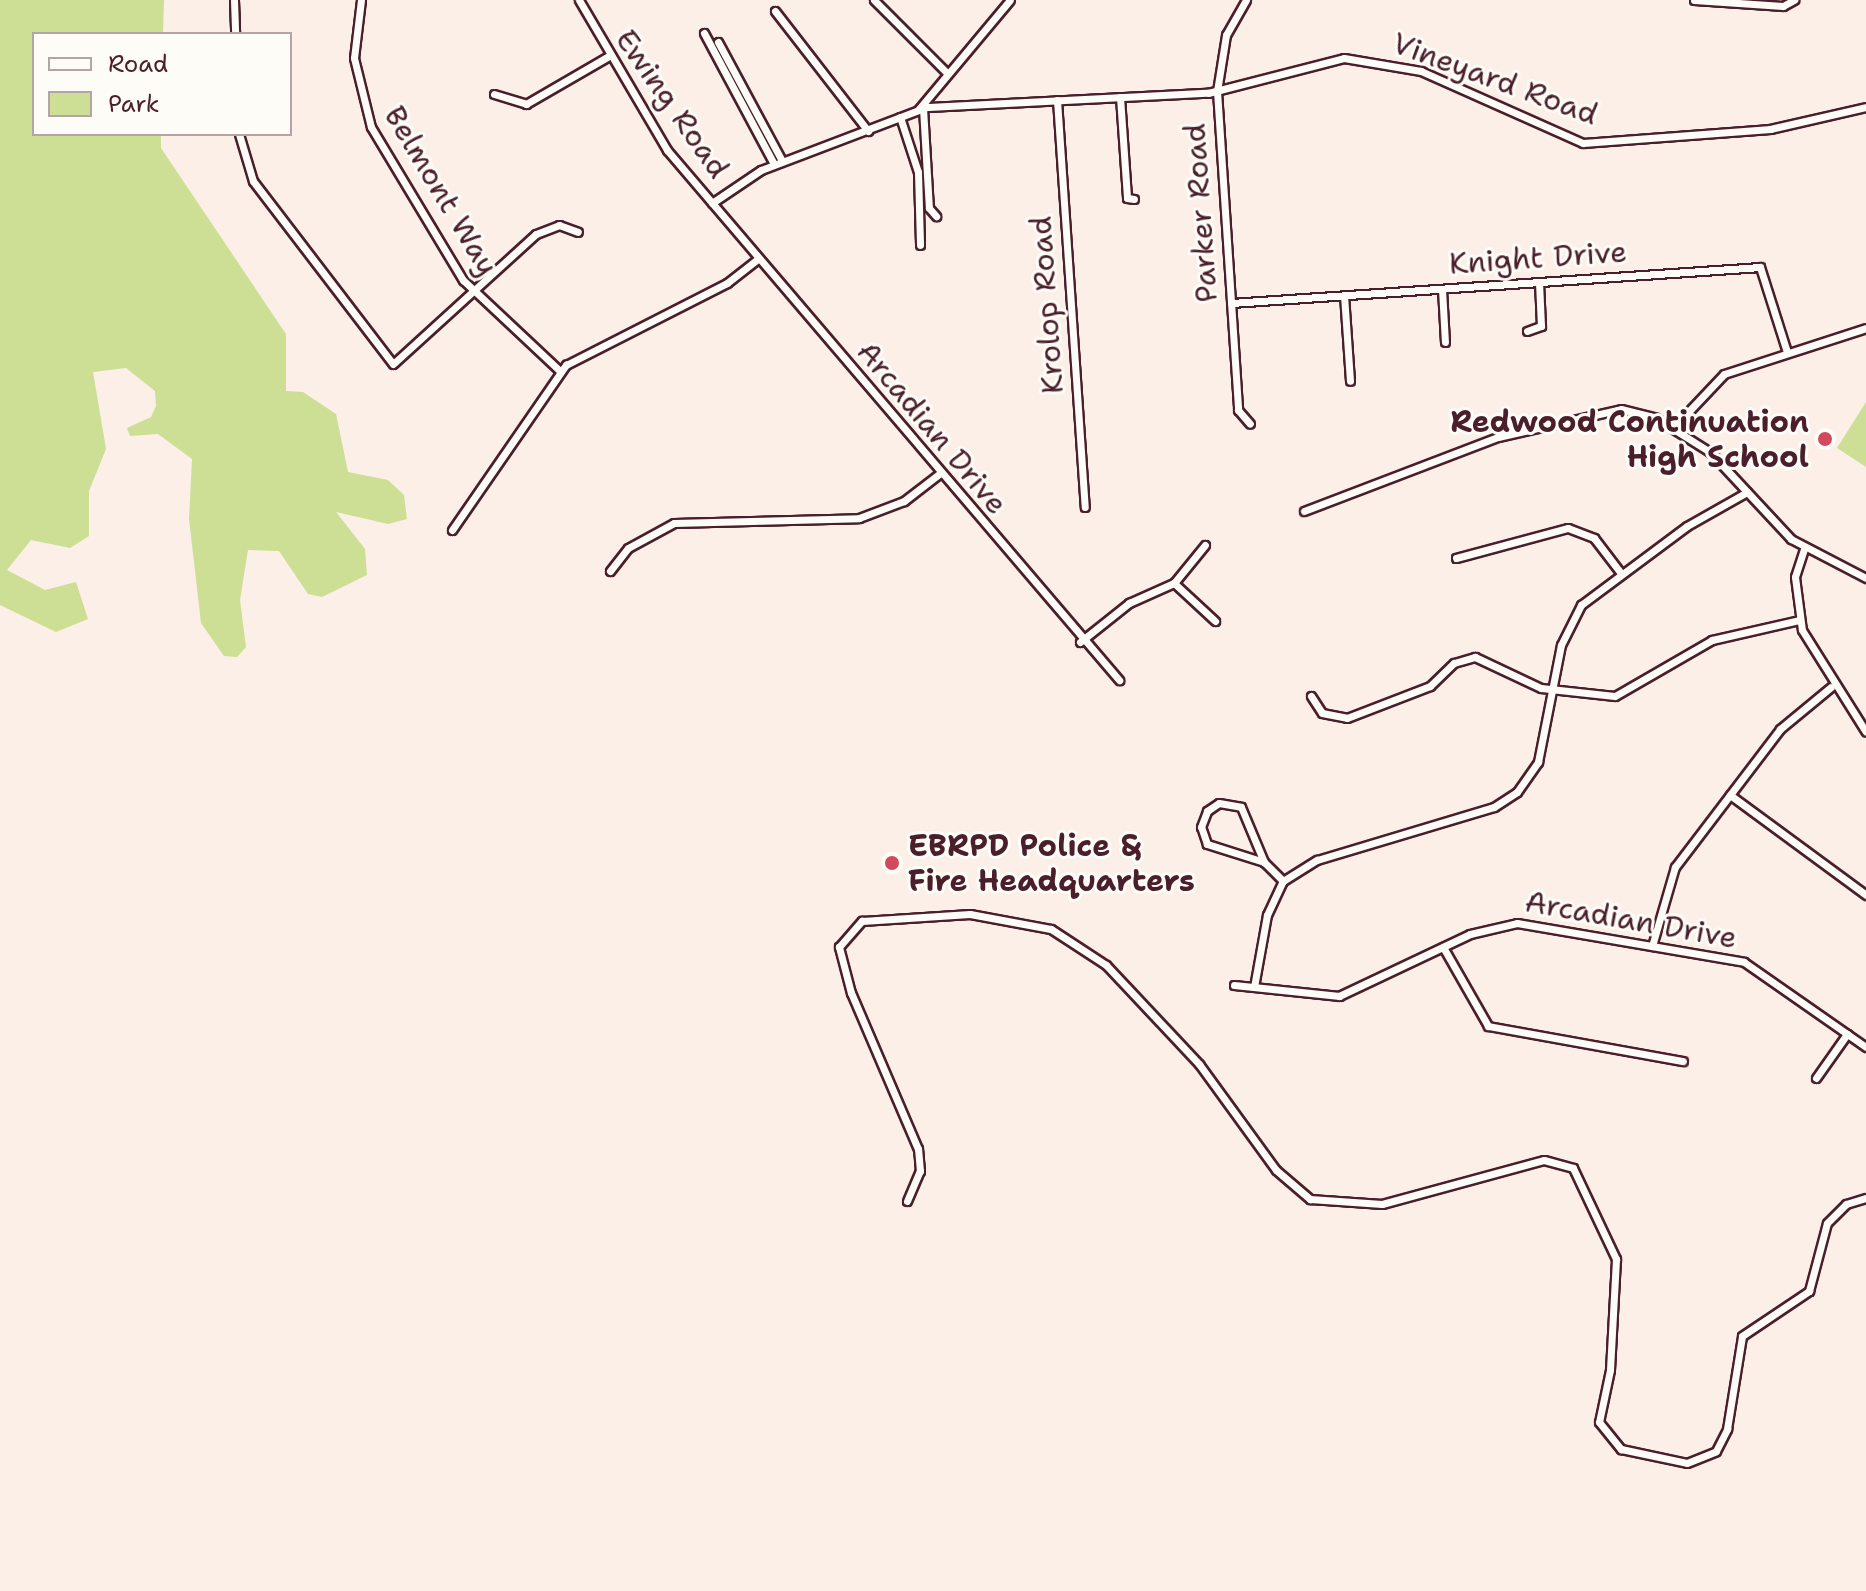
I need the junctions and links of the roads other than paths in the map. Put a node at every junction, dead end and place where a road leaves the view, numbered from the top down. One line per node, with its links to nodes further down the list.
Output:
1 (234, 0): 10 (street)
2 (361, 0): 33 (street, Belmont Way)
3 (579, 0): 13 (street, Ewing Road)
4 (874, 0): 14 (street)
5 (1010, 0): 14 (street)
6 (1246, 0): 15 (street, Parker Road)
7 (1694, 0): 8 (street)
8 (1794, 0)
9 (775, 11): 22 (street)
10 (235, 32)
11 (704, 33): 24 (street)
12 (718, 42): 24 (street)
13 (607, 57): 16 (street); 26 (street, Ewing Road)
14 (946, 72): 20 (street)
15 (1217, 91): 17 (street, Vineyard Road); 19 (street, Vineyard Road); 35 (street, Parker Road)
16 (494, 94)
17 (1120, 97): 18 (street, Vineyard Road); 25 (street)
18 (1057, 100): 20 (street, Vineyard Road); 46 (street, Krolop Road)
19 (1866, 107)
20 (920, 109): 21 (street, Ewing Road); 27 (street)
21 (900, 117): 22 (street, Ewing Road); 29 (street)
22 (868, 131): 24 (street, Ewing Road)
23 (240, 136): 33 (street)
24 (778, 162): 26 (street, Ewing Road)
25 (1134, 199)
26 (712, 203): 30 (street, Arcadian Drive)
27 (936, 216)
28 (578, 232): 33 (street)
29 (920, 245)
30 (758, 259): 40 (street); 44 (street, Arcadian Drive)
31 (1539, 282): 32 (street, Knight Drive); 37 (street); 39 (street, Knight Drive)
32 (1442, 289): 34 (street, Knight Drive); 38 (street)
33 (473, 292): 40 (street, Belmont Way)
34 (1344, 295): 35 (street, Knight Drive); 41 (street)
35 (1231, 303): 42 (street, Parker Road)
36 (1866, 328): 39 (street)
37 (1527, 331)
38 (1445, 342)
39 (1787, 352): 43 (street)
40 (560, 371): 48 (street)
41 (1350, 381)
42 (1250, 424)
43 (1673, 428): 45 (street); 47 (street)
44 (939, 474): 52 (street); 58 (street, Arcadian Drive)
45 (1747, 492): 50 (street); 53 (street)
46 (1085, 507)
47 (1304, 511)
48 (452, 530)
49 (1205, 545): 55 (street)
50 (1804, 549): 54 (street); 56 (street)
51 (1456, 558): 53 (street)
52 (610, 571)
53 (1620, 572): 61 (street)
54 (1866, 578)
55 (1174, 583): 57 (street); 58 (street)
56 (1799, 620): 60 (street); 61 (street)
57 (1215, 621)
58 (1080, 642): 59 (street, Arcadian Drive)
59 (1119, 680)
60 (1831, 687): 63 (street); 64 (street)
61 (1552, 690): 62 (street); 66 (street)
62 (1311, 696)
63 (1866, 732)
64 (1730, 795): 67 (street); 68 (street)
65 (1264, 862): 65 (street); 66 (street)
66 (1283, 881): 71 (street)
67 (1866, 895)
68 (1652, 946): 69 (street, Arcadian Drive); 72 (street, Arcadian Drive)
69 (1443, 947): 71 (street, Arcadian Drive); 74 (street)
70 (1234, 985): 71 (street, Arcadian Drive)
71 (1254, 987)
72 (1847, 1034): 73 (street, Arcadian Drive); 75 (street)
73 (1866, 1047)
74 (1683, 1061)
75 (1816, 1078)
76 (1866, 1198): 77 (street)
77 (907, 1201)

